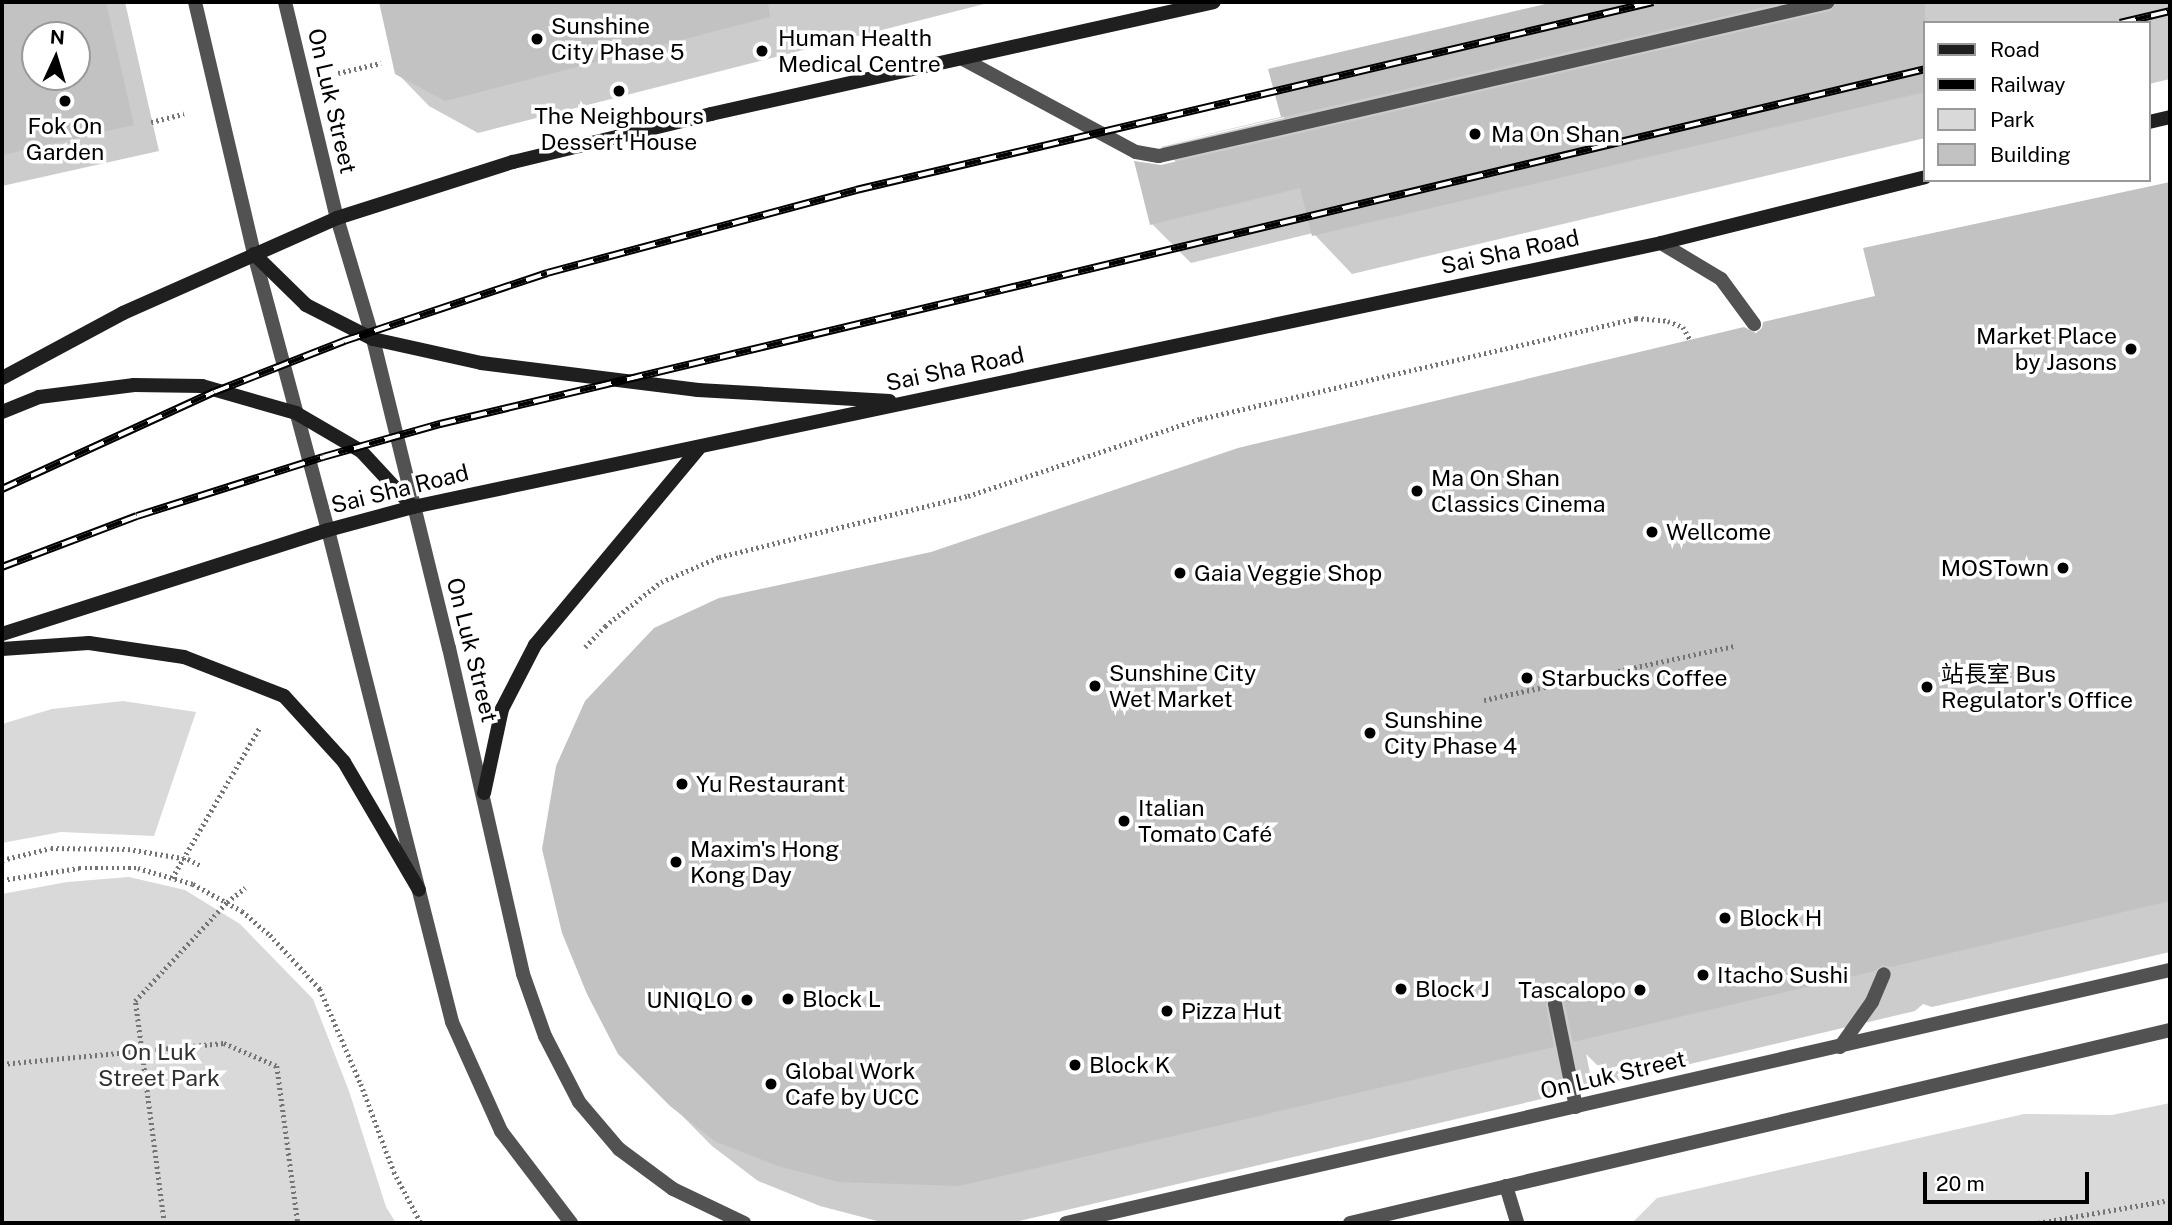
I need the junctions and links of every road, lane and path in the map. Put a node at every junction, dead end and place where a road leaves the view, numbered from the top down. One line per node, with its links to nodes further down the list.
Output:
1 (195, 2): 11 (street)
2 (285, 2): 9 (street, On Luk Street)
3 (1214, 2): 5 (main road)
4 (1828, 2): 5 (street)
5 (963, 59): 9 (main road)
6 (2170, 117): 7 (main road)
7 (2151, 122)
8 (1924, 177): 10 (main road, Sai Sha Road)
9 (337, 218): 11 (main road); 13 (street, On Luk Street)
10 (1661, 243): 12 (street); 16 (main road, Sai Sha Road)
11 (254, 254): 13 (main road); 15 (main road); 18 (street)
12 (1754, 324)
13 (373, 339): 16 (main road); 20 (street, On Luk Street)
14 (1690, 339): 25 (path)
15 (2, 378)
16 (909, 402): 19 (main road, Sai Sha Road)
17 (2, 411): 18 (main road)
18 (296, 413): 20 (main road); 21 (street)
19 (700, 447): 20 (main road, Sai Sha Road); 28 (main road)
20 (413, 507): 21 (main road, Sai Sha Road); 28 (street, On Luk Street)
21 (328, 530): 22 (main road, Sai Sha Road); 35 (street)
22 (2, 634)
23 (1733, 646): 26 (path)
24 (2, 649): 35 (main road)
25 (577, 656)
26 (1484, 700)
27 (260, 727): 29 (path)
28 (484, 793): 51 (street, On Luk Street)
29 (184, 859): 30 (path); 31 (path); 32 (path)
30 (2, 860)
31 (200, 865)
32 (172, 878): 33 (path); 36 (path)
33 (2, 880)
34 (246, 888): 36 (path)
35 (419, 890): 50 (street)
36 (227, 902): 42 (path); 49 (path)
37 (2170, 970): 41 (street, On Luk Street)
38 (1884, 974): 41 (street)
39 (1555, 1004): 44 (street)
40 (2170, 1030): 45 (street)
41 (1840, 1047): 44 (street, On Luk Street)
42 (141, 1051): 43 (path); 47 (path); 48 (path)
43 (2, 1064)
44 (1576, 1107): 52 (street, On Luk Street)
45 (1506, 1186): 53 (street); 54 (street)
46 (2170, 1200): 55 (path)
47 (164, 1223)
48 (298, 1223)
49 (421, 1223)
50 (571, 1223)
51 (744, 1223)
52 (1066, 1223)
53 (1350, 1223)
54 (1517, 1223)
55 (2038, 1223)

